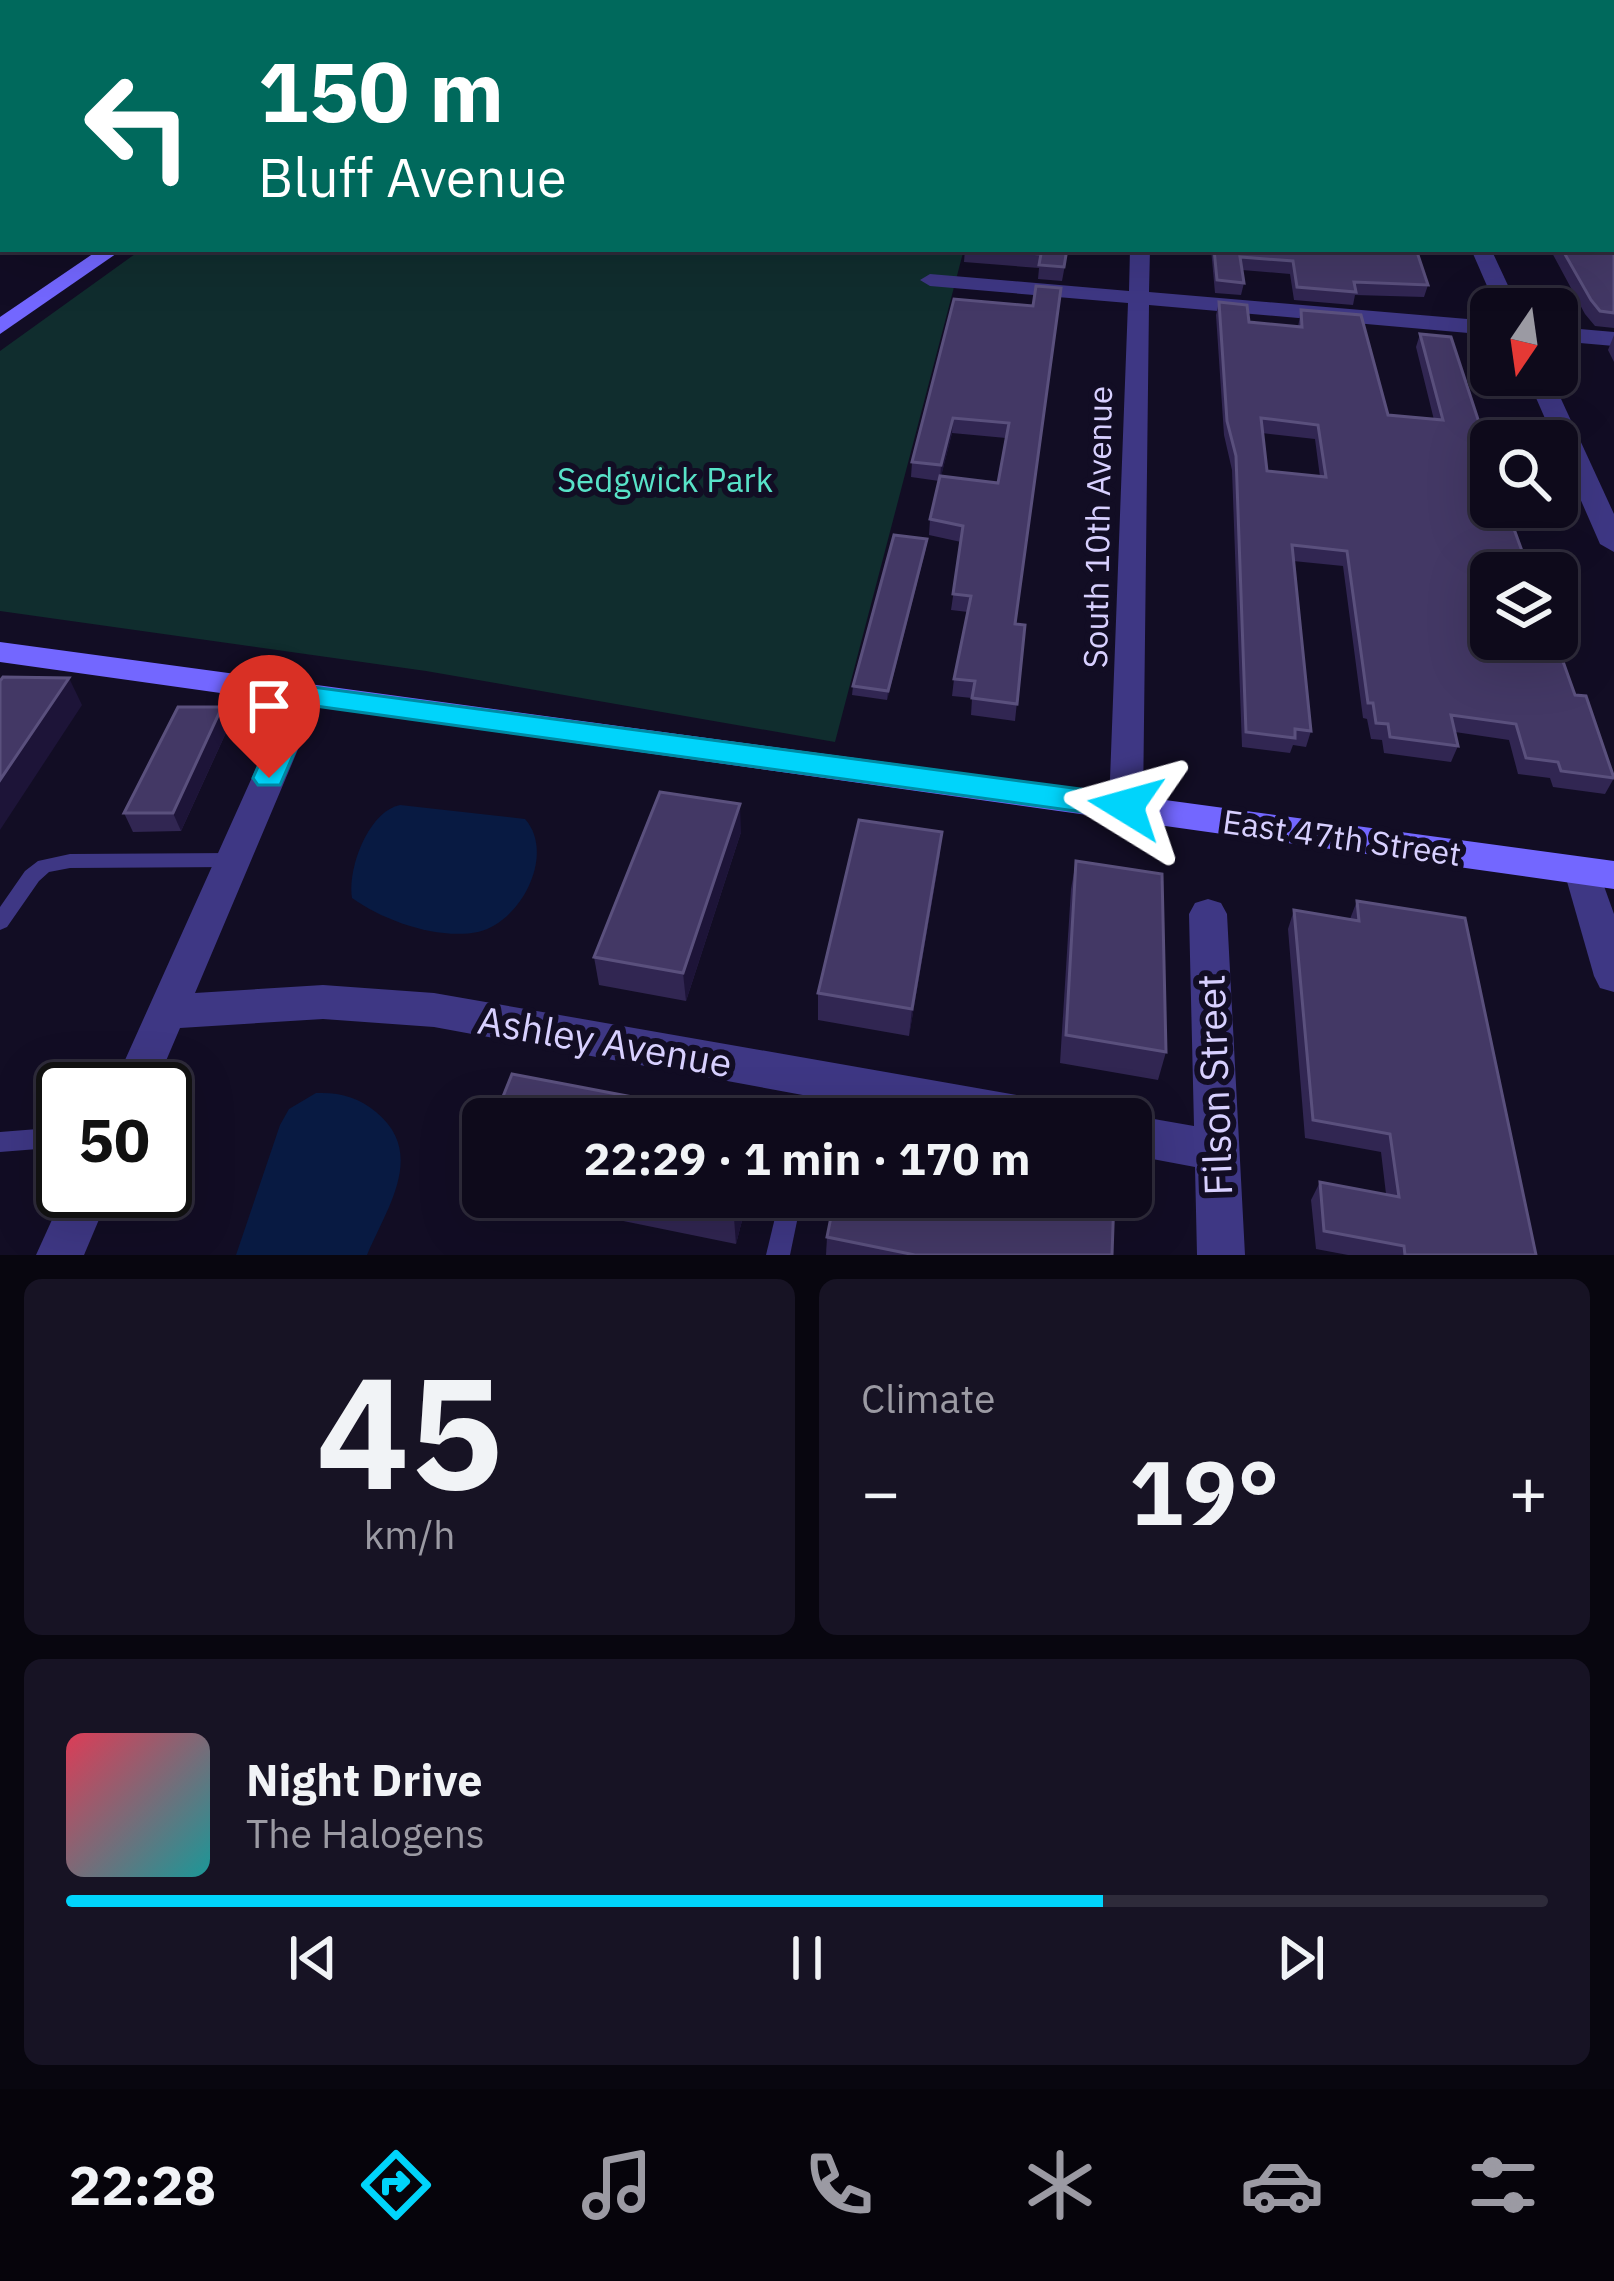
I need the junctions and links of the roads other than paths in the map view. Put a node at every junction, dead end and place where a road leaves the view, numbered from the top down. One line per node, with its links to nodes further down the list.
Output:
1 (108, 252): 8 (main road)
2 (1140, 252): 6 (street, South 10th Avenue)
3 (1481, 252): 5 (street)
4 (930, 280): 6 (street)
5 (1498, 288)
6 (1139, 297): 7 (street); 15 (street, South 10th Avenue)
7 (1470, 326)
8 (0, 327)
9 (1578, 336): 10 (street)
10 (1614, 339)
11 (1547, 396): 12 (street)
12 (1614, 544)
13 (0, 652): 14 (main road, East 47th Street)
14 (305, 695): 15 (main road, East 47th Street); 16 (street)
15 (1126, 806): 17 (main road, East 47th Street)
16 (233, 860): 19 (lane); 21 (street)
17 (1598, 873): 20 (street)
18 (1208, 914): 27 (street, Filson Street)
19 (0, 922)
20 (1614, 976)
21 (166, 1012): 22 (street); 23 (street, Ashley Avenue)
22 (145, 1062)
23 (807, 1098)
24 (36, 1139): 26 (lane)
25 (1152, 1139): 27 (street)
26 (0, 1142)
27 (1217, 1151): 32 (street, Filson Street)
28 (76, 1218): 30 (street)
29 (786, 1218): 31 (lane)
30 (60, 1255)
31 (778, 1255)
32 (1221, 1255)

